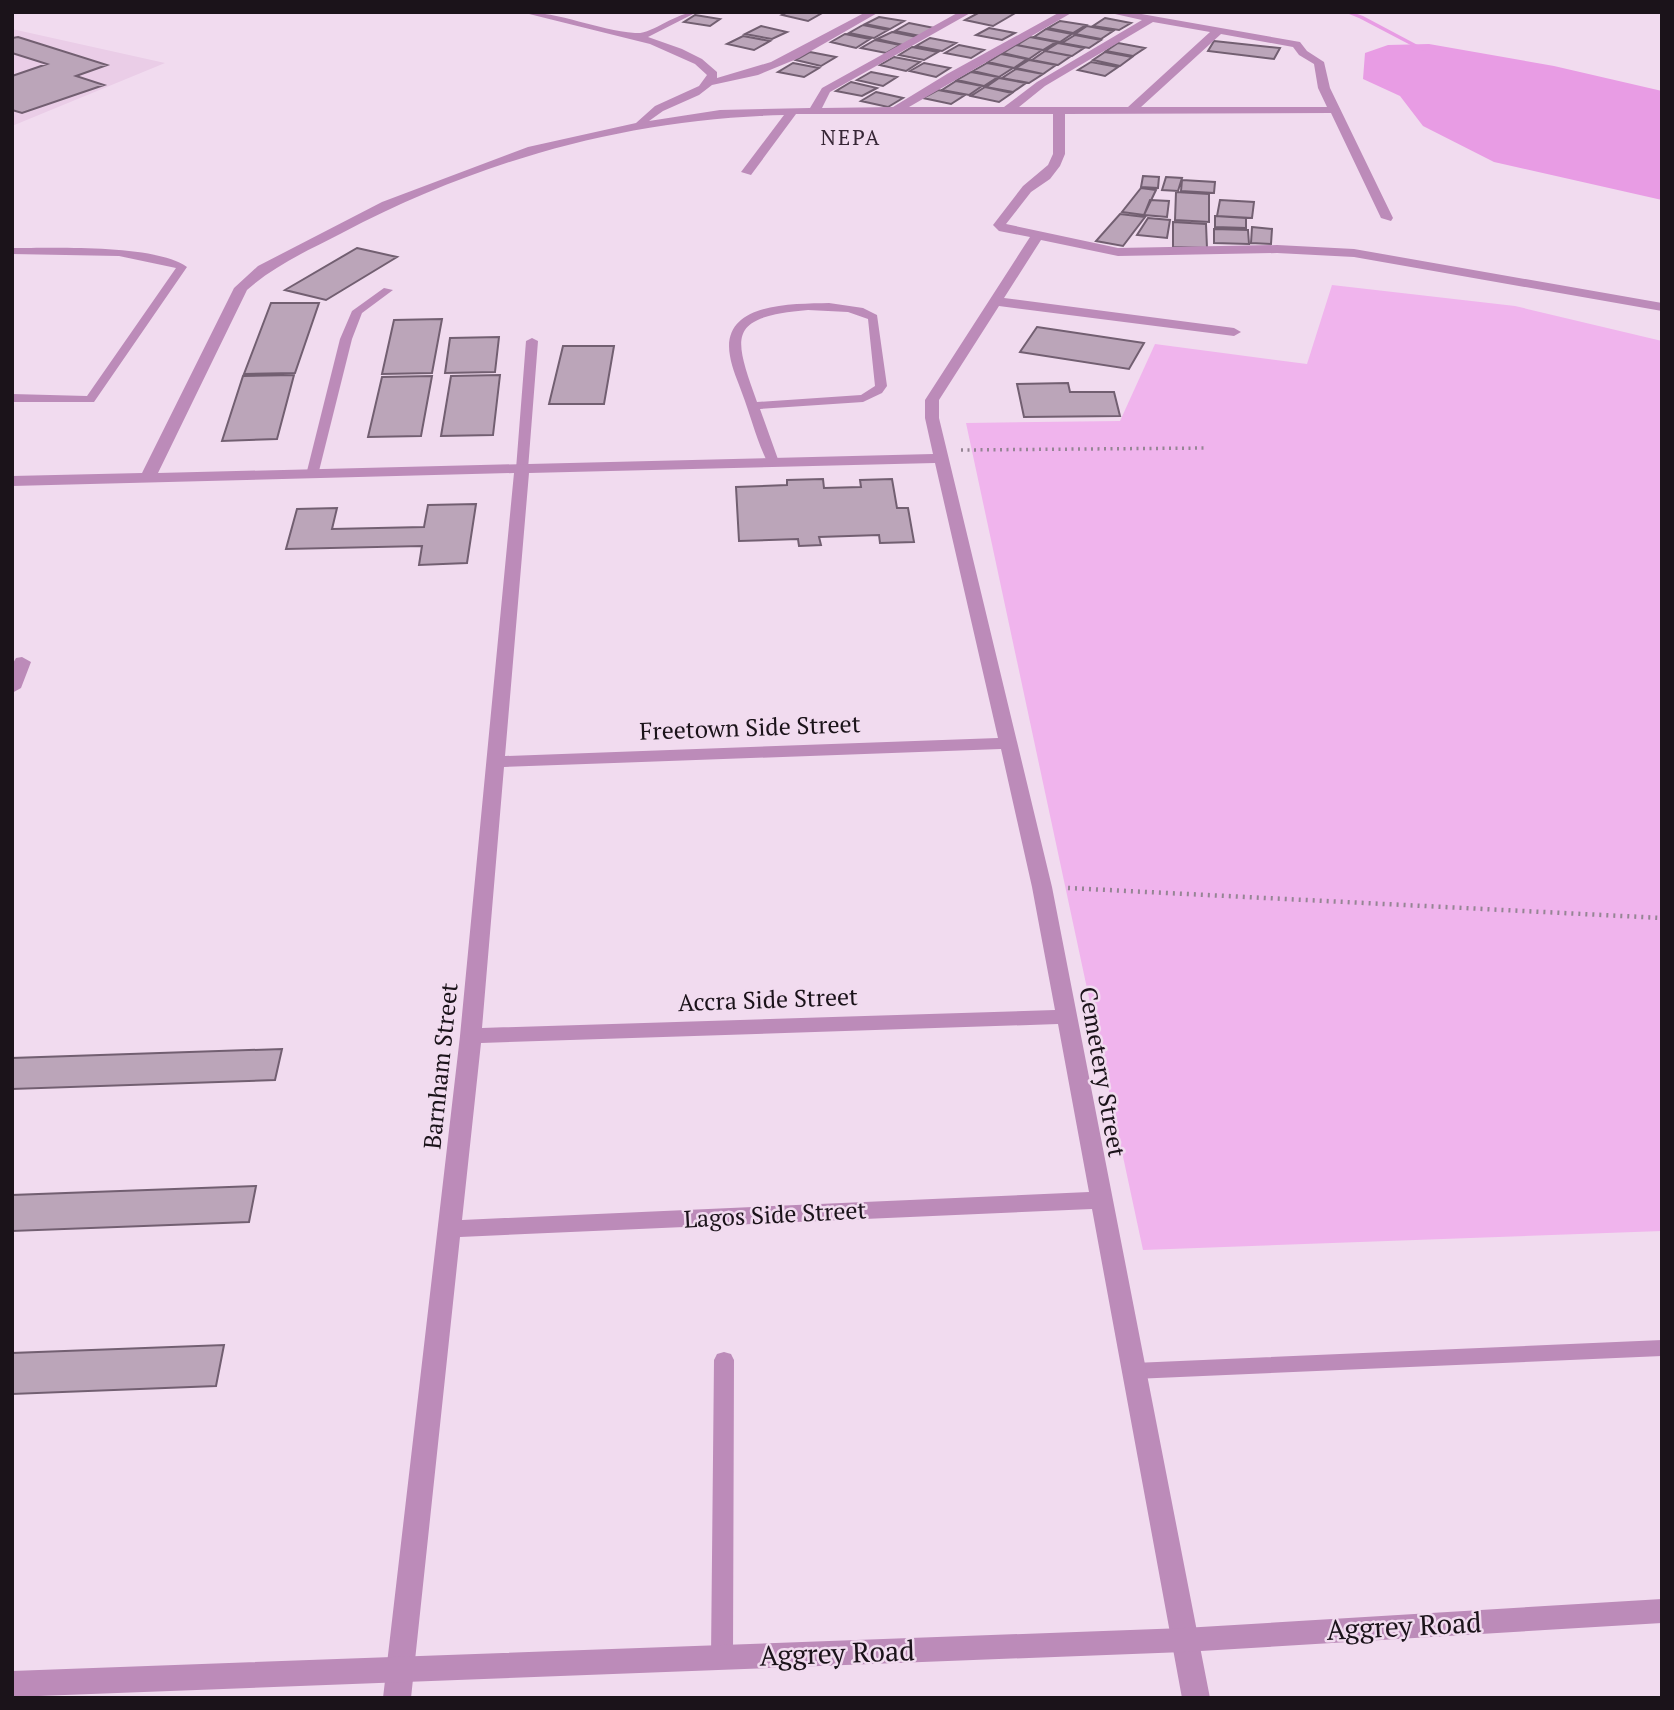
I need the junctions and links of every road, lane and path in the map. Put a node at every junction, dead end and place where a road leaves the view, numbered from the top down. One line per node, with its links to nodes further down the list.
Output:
1 (526, 12): 9 (street)
2 (691, 12): 9 (street)
3 (874, 12): 10 (street)
4 (967, 12): 17 (street)
5 (1068, 12): 11 (street)
6 (1111, 12): 7 (street)
7 (1150, 20): 8 (street); 12 (street)
8 (1217, 32): 14 (street); 15 (street)
9 (638, 38): 10 (street)
10 (711, 82): 18 (street)
11 (897, 110): 12 (street); 17 (street)
12 (1008, 110): 13 (street)
13 (1059, 110): 14 (street); 21 (street)
14 (1131, 110): 15 (street)
15 (1334, 110): 20 (street)
16 (793, 111): 17 (street); 18 (street); 19 (street)
17 (814, 111)
18 (639, 125): 35 (street)
19 (747, 172)
20 (1387, 218)
21 (1038, 235): 24 (street, Cemetery Street); 25 (street)
22 (12, 251): 28 (lane)
23 (388, 290): 34 (lane)
24 (994, 302): 26 (street); 31 (street, Cemetery Street)
25 (1662, 307)
26 (1234, 332)
27 (532, 341): 33 (lane)
28 (12, 398)
29 (753, 405): 29 (lane); 32 (lane)
30 (1207, 448): 31 (path)
31 (941, 454): 32 (street); 39 (street, Cemetery Street)
32 (773, 462): 33 (street)
33 (522, 469): 34 (street); 40 (street, Barnham Street)
34 (312, 475): 35 (street)
35 (147, 479): 36 (street)
36 (12, 481)
37 (22, 662): 38 (street)
38 (12, 688)
39 (1007, 743): 40 (street, Freetown Side Street); 41 (street, Cemetery Street)
40 (495, 762): 44 (street, Barnham Street)
41 (1042, 887): 42 (path); 43 (street, Cemetery Street)
42 (1662, 918)
43 (1066, 1017): 44 (street, Accra Side Street); 45 (street, Cemetery Street)
44 (471, 1036): 46 (street, Barnham Street)
45 (1100, 1200): 46 (street, Lagos Side Street); 49 (street, Cemetery Street)
46 (450, 1229): 53 (street, Barnham Street)
47 (1662, 1348): 49 (lane)
48 (724, 1360): 52 (lane)
49 (1134, 1371): 51 (street, Cemetery Street)
50 (1662, 1611): 51 (street, Aggrey Road)
51 (1184, 1640): 52 (street, Aggrey Road); 56 (street, Cemetery Street)
52 (722, 1657): 53 (street, Aggrey Road)
53 (401, 1668): 54 (street, Aggrey Road); 55 (street, Barnham Street)
54 (12, 1684)
55 (397, 1698)
56 (1196, 1698)

